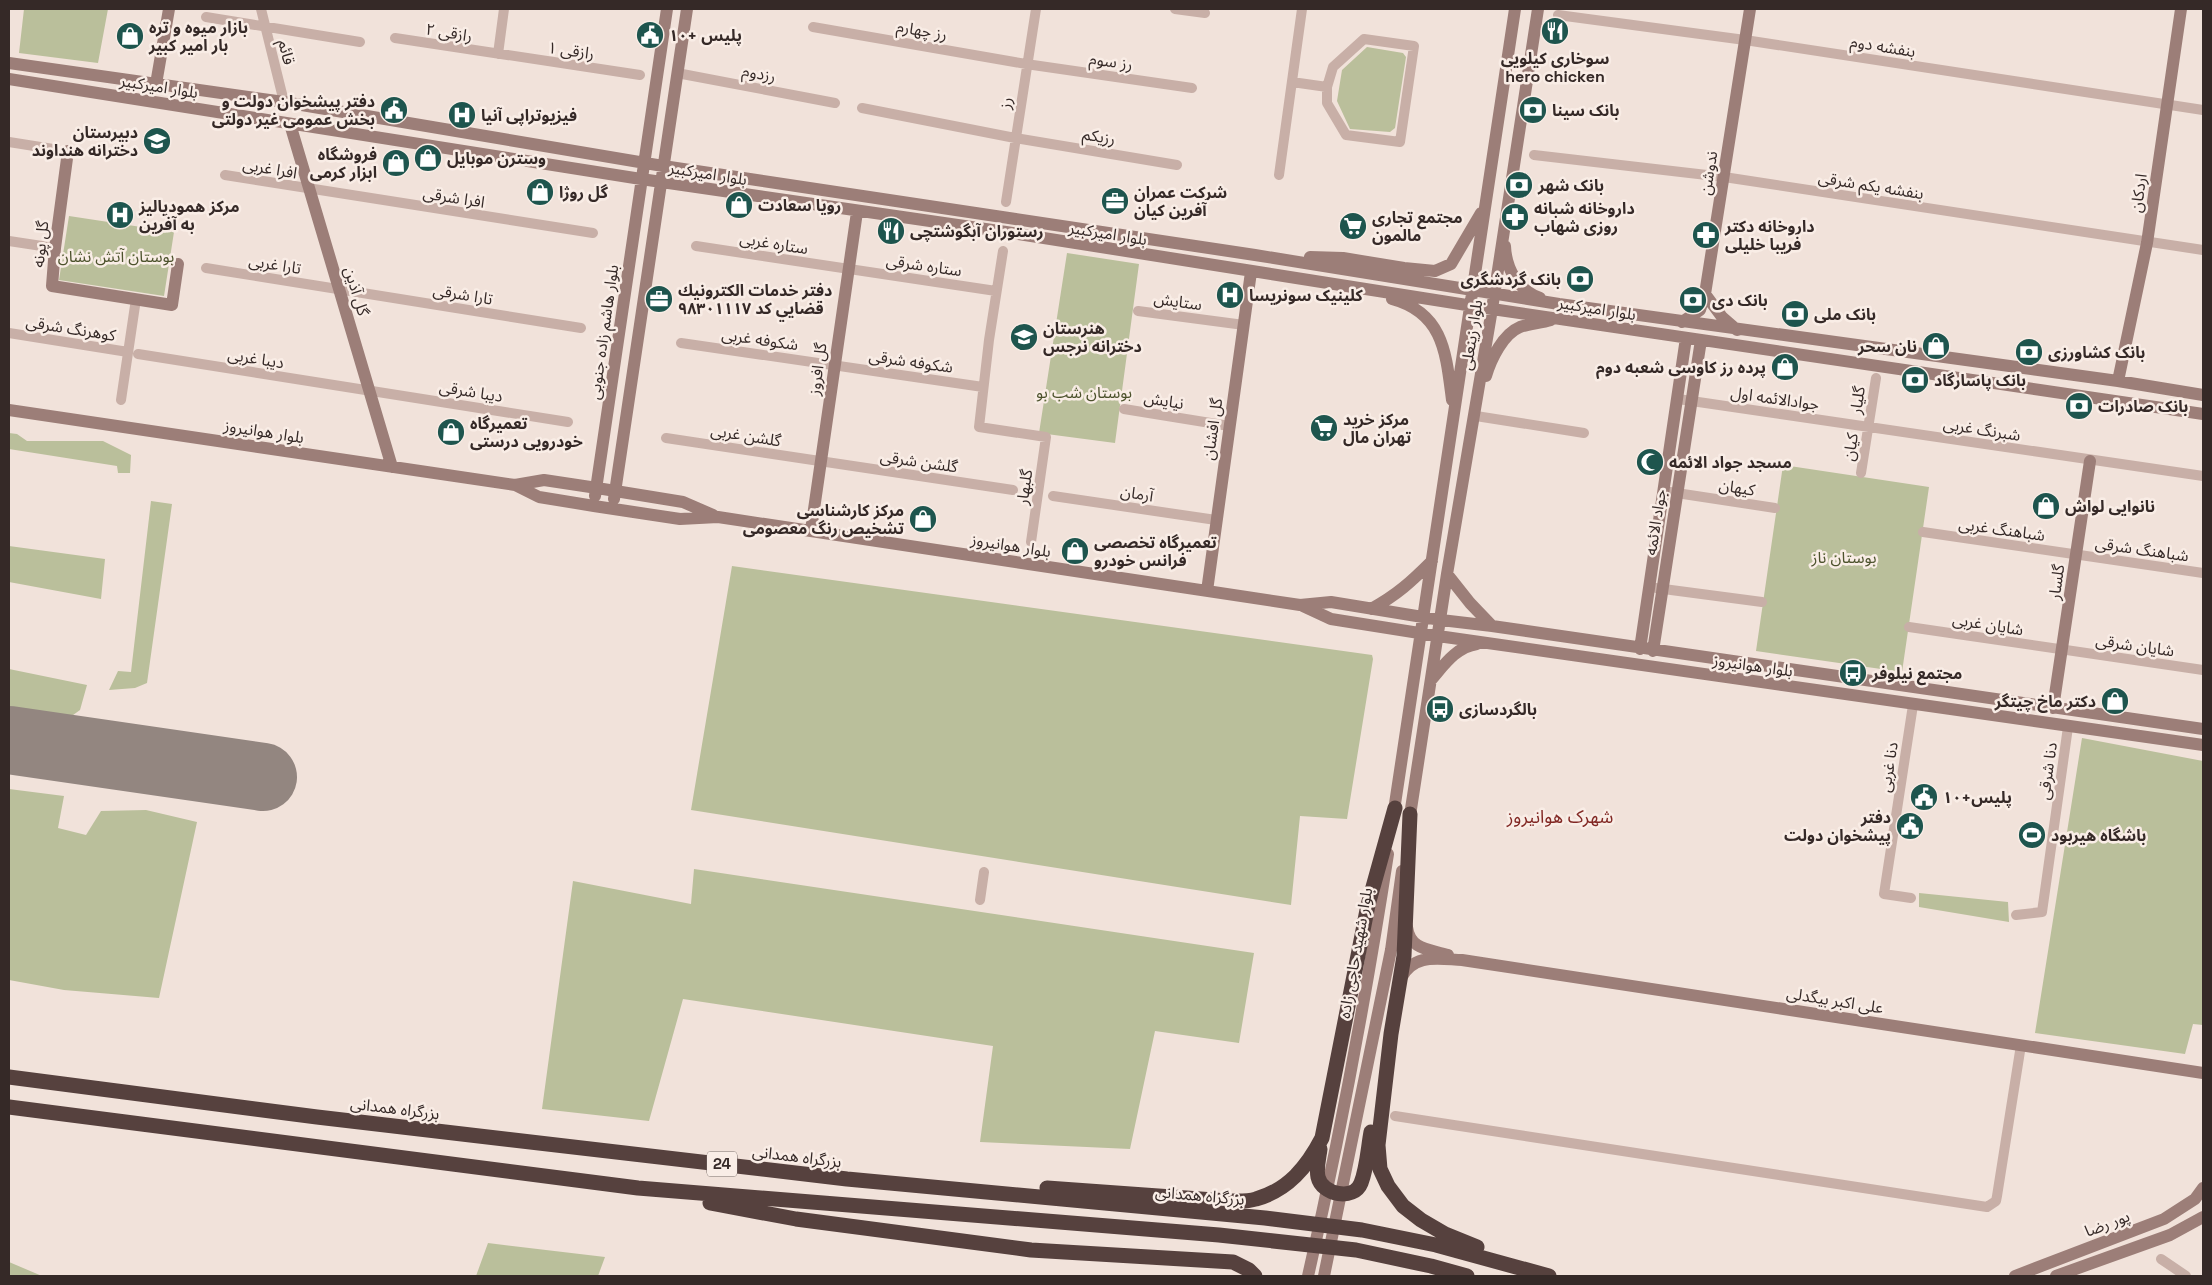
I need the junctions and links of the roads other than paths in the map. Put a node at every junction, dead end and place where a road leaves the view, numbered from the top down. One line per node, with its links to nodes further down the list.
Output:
1 (169, 9): 30 (main road)
2 (261, 9): 18 (street, قائم)
3 (504, 9): 23 (street)
4 (667, 9): 44 (main road, بلوار هاشم زاده جنوبی)
5 (687, 9): 26 (main road)
6 (1036, 9): 25 (street, رز)
7 (1175, 9): 14 (street)
8 (1302, 9): 29 (street)
9 (1508, 9): 17 (main road)
10 (1515, 9): 17 (main road, بلوار زینعلی)
11 (1538, 9): 55 (main road, بلوار زینعلی)
12 (1750, 9): 21 (main road, ندوشن)
13 (2181, 9): 35 (main road, اردکان)
14 (1204, 13)
15 (1558, 15): 21 (street, بنفشه دوم)
16 (206, 17): 18 (street)
17 (1513, 24): 54 (main road, بلوار زینعلی)
18 (266, 27): 22 (street); 33 (street, قائم)
19 (813, 27): 25 (street, رز چهارم)
20 (395, 38): 23 (street, رازقی ۲)
21 (1745, 40): 35 (street, بنفشه دوم); 49 (main road, ندوشن)
22 (360, 42)
23 (498, 54): 27 (street, رازقی ۱)
24 (9, 63): 30 (main road, بلوار امیرکبیر)
25 (1026, 64): 32 (street, رز سوم); 39 (street, رز)
26 (677, 73): 34 (street, رزدوم); 46 (main road)
27 (640, 76)
28 (9, 79): 38 (main road, بلوار امیرکبیر)
29 (1292, 82): 31 (street); 47 (street)
30 (156, 84): 33 (main road, بلوار امیرکبیر)
31 (1328, 87): 31 (street)
32 (1192, 88)
33 (284, 102): 44 (main road, بلوار امیرکبیر)
34 (835, 103)
35 (2167, 105): 37 (street, بنفشه دوم); 59 (main road, اردکان)
36 (862, 108): 39 (street)
37 (2203, 110)
38 (290, 124): 50 (main road, بلوار امیرکبیر); 52 (main road, گل آذین)
39 (1015, 138): 45 (street, رزیکم); 53 (street, رز)
40 (9, 142): 41 (street)
41 (53, 149)
42 (68, 152): 61 (main road, گل پونه)
43 (1534, 155): 49 (street, بنفشه یکم شرقی)
44 (644, 163): 46 (main road, بلوار امیرکبیر); 50 (main road, بلوار هاشم زاده جنوبی)
45 (1177, 165)
46 (663, 166): 51 (main road); 64 (main road, بلوار امیرکبیر)
47 (1279, 174)
48 (225, 175): 52 (street, افرا غربی)
49 (1724, 177): 59 (street, بنفشه یکم شرقی); 74 (main road, ندوشن)
50 (642, 179): 51 (main road, بلوار امیرکبیر); 115 (main road, بلوار هاشم زاده جنوبی)
51 (661, 182): 56 (main road, بلوار امیرکبیر); 117 (main road)
52 (310, 190): 57 (street, افرا شرقی); 70 (main road, گل آذین)
53 (1006, 202)
54 (1486, 202): 64 (main road); 71 (main road, بلوار زینعلی)
55 (1506, 207): 73 (main road, بلوار زینعلی); 76 (main road)
56 (857, 212): 67 (main road, گل افروز); 68 (main road, بلوار امیرکبیر)
57 (593, 233)
58 (9, 241): 61 (street)
59 (2147, 242): 63 (street, بنفشه یکم شرقی); 92 (main road, اردکان)
60 (696, 246): 67 (street, ستاره غربی)
61 (55, 248): 75 (main road, گل پونه)
62 (1003, 250): 72 (street)
63 (2203, 250)
64 (1255, 255): 71 (main road, بلوار امیرکبیر)
65 (178, 264): 75 (main road, گل پونه)
66 (206, 268): 70 (street, تارا غربی)
67 (848, 270): 72 (street, ستاره شرقی); 90 (main road, گل افروز)
68 (1252, 272): 69 (main road, بلوار امیرکبیر); 82 (main road, گل افشان)
69 (1351, 287): 77 (main road, بلوار امیرکبیر); 102 (main road)
70 (340, 290): 83 (street, تارا شرقی); 94 (main road, گل آذین)
71 (1473, 290): 73 (main road, بلوار امیرکبیر); 77 (main road, بلوار زینعلی)
72 (996, 291): 93 (street)
73 (1494, 293): 76 (main road, بلوار امیرکبیر); 78 (main road, بلوار زینعلی)
74 (1706, 294): 81 (main road); 84 (main road)
75 (136, 299): 89 (street)
76 (1559, 304): 81 (main road, بلوار امیرکبیر)
77 (1471, 305): 78 (main road, بلوار امیرکبیر); 102 (main road, بلوار زینعلی)
78 (1492, 309): 80 (main road, بلوار امیرکبیر); 103 (main road, بلوار زینعلی)
79 (1138, 311): 82 (street, ستایش)
80 (1558, 319): 86 (main road, بلوار امیرکبیر); 103 (main road)
81 (1682, 322): 84 (main road, بلوار امیرکبیر)
82 (1244, 325): 105 (main road, گل افشان)
83 (582, 328)
84 (1737, 330): 92 (main road, بلوار امیرکبیر)
85 (9, 333): 89 (street, کوهرنگ شرقی)
86 (1686, 338): 87 (main road, بلوار امیرکبیر); 96 (main road, جواد الائمه)
87 (1701, 340): 98 (main road, جواد الائمه); 101 (main road, بلوار امیرکبیر)
88 (681, 343): 90 (street, شکوفه غربی)
89 (133, 353): 94 (street, دیبا غربی); 97 (street)
90 (834, 365): 93 (street, شکوفه شرقی); 109 (main road, گل افروز)
91 (1876, 378): 106 (street, گلیار)
92 (2118, 381): 95 (main road, بلوار امیرکبیر)
93 (983, 387): 127 (street, گلبهار)
94 (370, 391): 104 (street, دیبا شرقی); 111 (main road, گل آذین)
95 (2203, 394)
96 (1678, 399): 98 (street, جوادالائمه اول); 118 (main road, جواد الائمه)
97 (121, 400)
98 (1691, 401): 106 (street, جوادالائمه اول); 118 (main road, جواد الائمه)
99 (1124, 409): 105 (street, نیایش)
100 (9, 410): 111 (main road, بلوار هوانیروز)
101 (2203, 414)
102 (1454, 415): 129 (main road, بلوار زینعلی)
103 (1474, 421): 107 (street); 131 (main road, بلوار زینعلی)
104 (568, 422)
105 (1229, 426): 124 (main road, گل افشان)
106 (1868, 426): 110 (street, شبرنگ غربی); 112 (street, کیان)
107 (1584, 433)
108 (666, 438): 109 (street, گلشن غربی)
109 (820, 461): 116 (street, گلشن شرقی); 125 (main road, گل افروز)
110 (2090, 461): 113 (street, شبرنگ غربی); 128 (main road, گلسار)
111 (392, 467): 114 (main road, بلوار هوانیروز)
112 (1861, 473)
113 (2203, 476)
114 (515, 485): 115 (main road, بلوار هوانیروز); 120 (main road, بلوار هوانیروز)
115 (597, 488): 117 (main road, بلوار هوانیروز); 120 (main road, بلوار هاشم زاده جنوبی)
116 (1013, 490)
117 (615, 491): 121 (main road); 123 (main road, بلوار هوانیروز)
118 (1670, 492): 122 (street, کیهان); 132 (main road, جواد الائمه)
119 (1053, 496): 124 (street, آرمان)
120 (594, 506): 121 (main road, بلوار هوانیروز)
121 (612, 508): 123 (main road, بلوار هوانیروز)
122 (1775, 508)
123 (718, 517): 125 (main road, بلوار هوانیروز)
124 (1216, 520): 133 (main road, گل افشان)
125 (811, 530): 133 (main road, بلوار هوانیروز)
126 (1923, 532): 128 (street, شباهنگ غربی)
127 (1031, 542)
128 (2076, 555): 130 (street, شباهنگ شرقی); 145 (main road, گلسار)
129 (1432, 560): 136 (main road); 137 (main road, بلوار زینعلی)
130 (2203, 573)
131 (1447, 574): 138 (main road, بلوار زینعلی); 139 (main road)
132 (1656, 587): 134 (street); 144 (main road, جواد الائمه)
133 (1207, 591): 135 (main road, بلوار هوانیروز)
134 (1762, 602)
135 (1300, 605): 136 (main road, بلوار هوانیروز); 141 (main road, بلوار هوانیروز)
136 (1371, 609): 137 (main road, بلوار هوانیروز)
137 (1424, 618): 138 (main road, بلوار هوانیروز); 141 (main road, بلوار زینعلی)
138 (1441, 620): 139 (main road, بلوار هوانیروز); 142 (main road, بلوار زینعلی)
139 (1492, 626): 144 (main road, بلوار هوانیروز)
140 (1909, 627): 145 (street, شایان غربی)
141 (1421, 633): 142 (main road, بلوار هوانیروز); 153 (main road, بلوار شهید حاجی زاده)
142 (1438, 636): 143 (main road, بلوار هوانیروز); 147 (main road, بلوار شهید حاجی زاده)
143 (1485, 642): 147 (main road); 148 (main road, بلوار هوانیروز)
144 (1647, 649): 149 (main road, بلوار هوانیروز)
145 (2062, 650): 146 (street, شایان شرقی); 149 (main road, گلسار)
146 (2203, 670)
147 (1430, 682): 154 (main road, بلوار شهید حاجی زاده)
148 (1913, 705): 150 (main road, بلوار هوانیروز); 156 (street, دنا غربی)
149 (2053, 708): 151 (main road, بلوار هوانیروز)
150 (2068, 727): 152 (main road, بلوار هوانیروز); 158 (street, دنا شرقی)
151 (2203, 729)
152 (2203, 745)
153 (1395, 808): 168 (highway); 176 (main road, بلوار شهید حاجی زاده)
154 (1410, 814): 159 (highway); 177 (main road, بلوار شهید حاجی زاده)
155 (984, 872): 157 (street)
156 (1911, 898)
157 (980, 900)
158 (2016, 916)
159 (1406, 917): 160 (main road, علی اکبر بیگدلی); 161 (highway)
160 (1462, 960): 161 (main road, علی اکبر بیگدلی); 163 (main road, علی اکبر بیگدلی)
161 (1400, 980): 162 (highway)
162 (1391, 1034): 168 (highway); 174 (highway)
163 (2021, 1045): 164 (main road, علی اکبر بیگدلی); 167 (street)
164 (2202, 1073)
165 (9, 1077): 169 (highway, بزرگراه همدانی / 24)
166 (9, 1107): 170 (highway, 24)
167 (1394, 1116)
168 (1322, 1138): 169 (highway)
169 (847, 1179): 174 (highway, بزرگراه همدانی / 24)
170 (638, 1188): 175 (highway); 178 (highway, 24)
171 (2203, 1188): 179 (main road, پور رضا)
172 (2203, 1216): 180 (main road, پور رضا)
173 (2161, 1259): 181 (street)
174 (1543, 1274)
175 (1255, 1276)
176 (1308, 1276)
177 (1324, 1276)
178 (1467, 1276)
179 (2015, 1276)
180 (2056, 1276)
181 (2186, 1276)

